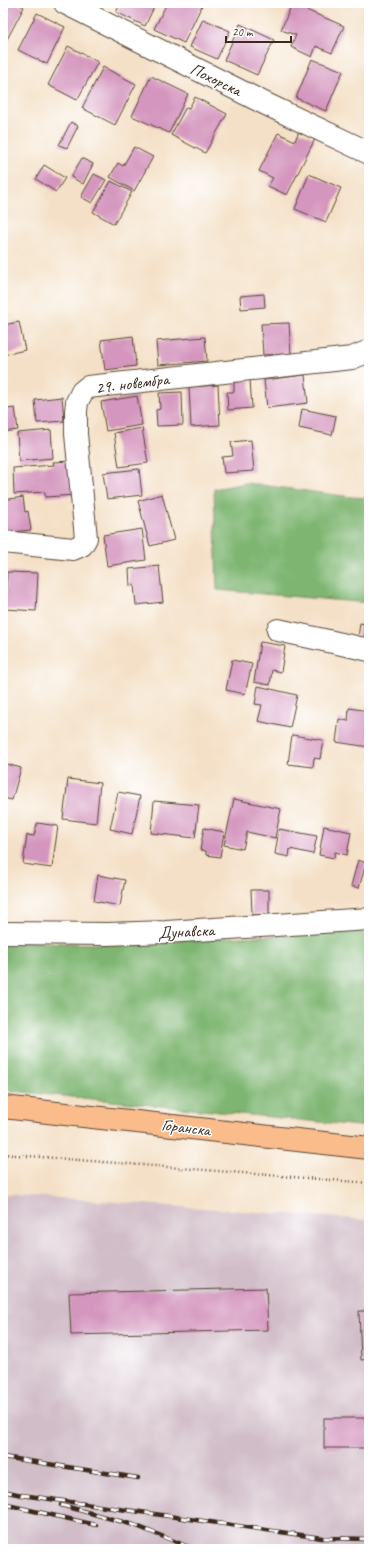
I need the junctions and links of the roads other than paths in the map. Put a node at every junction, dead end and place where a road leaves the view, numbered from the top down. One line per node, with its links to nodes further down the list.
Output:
1 (65, 3): 2 (street, Похорска)
2 (369, 153)
3 (369, 351): 4 (street, 29. новембра)
4 (3, 542)
5 (278, 630): 6 (street)
6 (369, 650)
7 (369, 919): 8 (street, Дунавска)
8 (3, 933)
9 (3, 1107): 10 (main road, Горанска)
10 (369, 1148)

